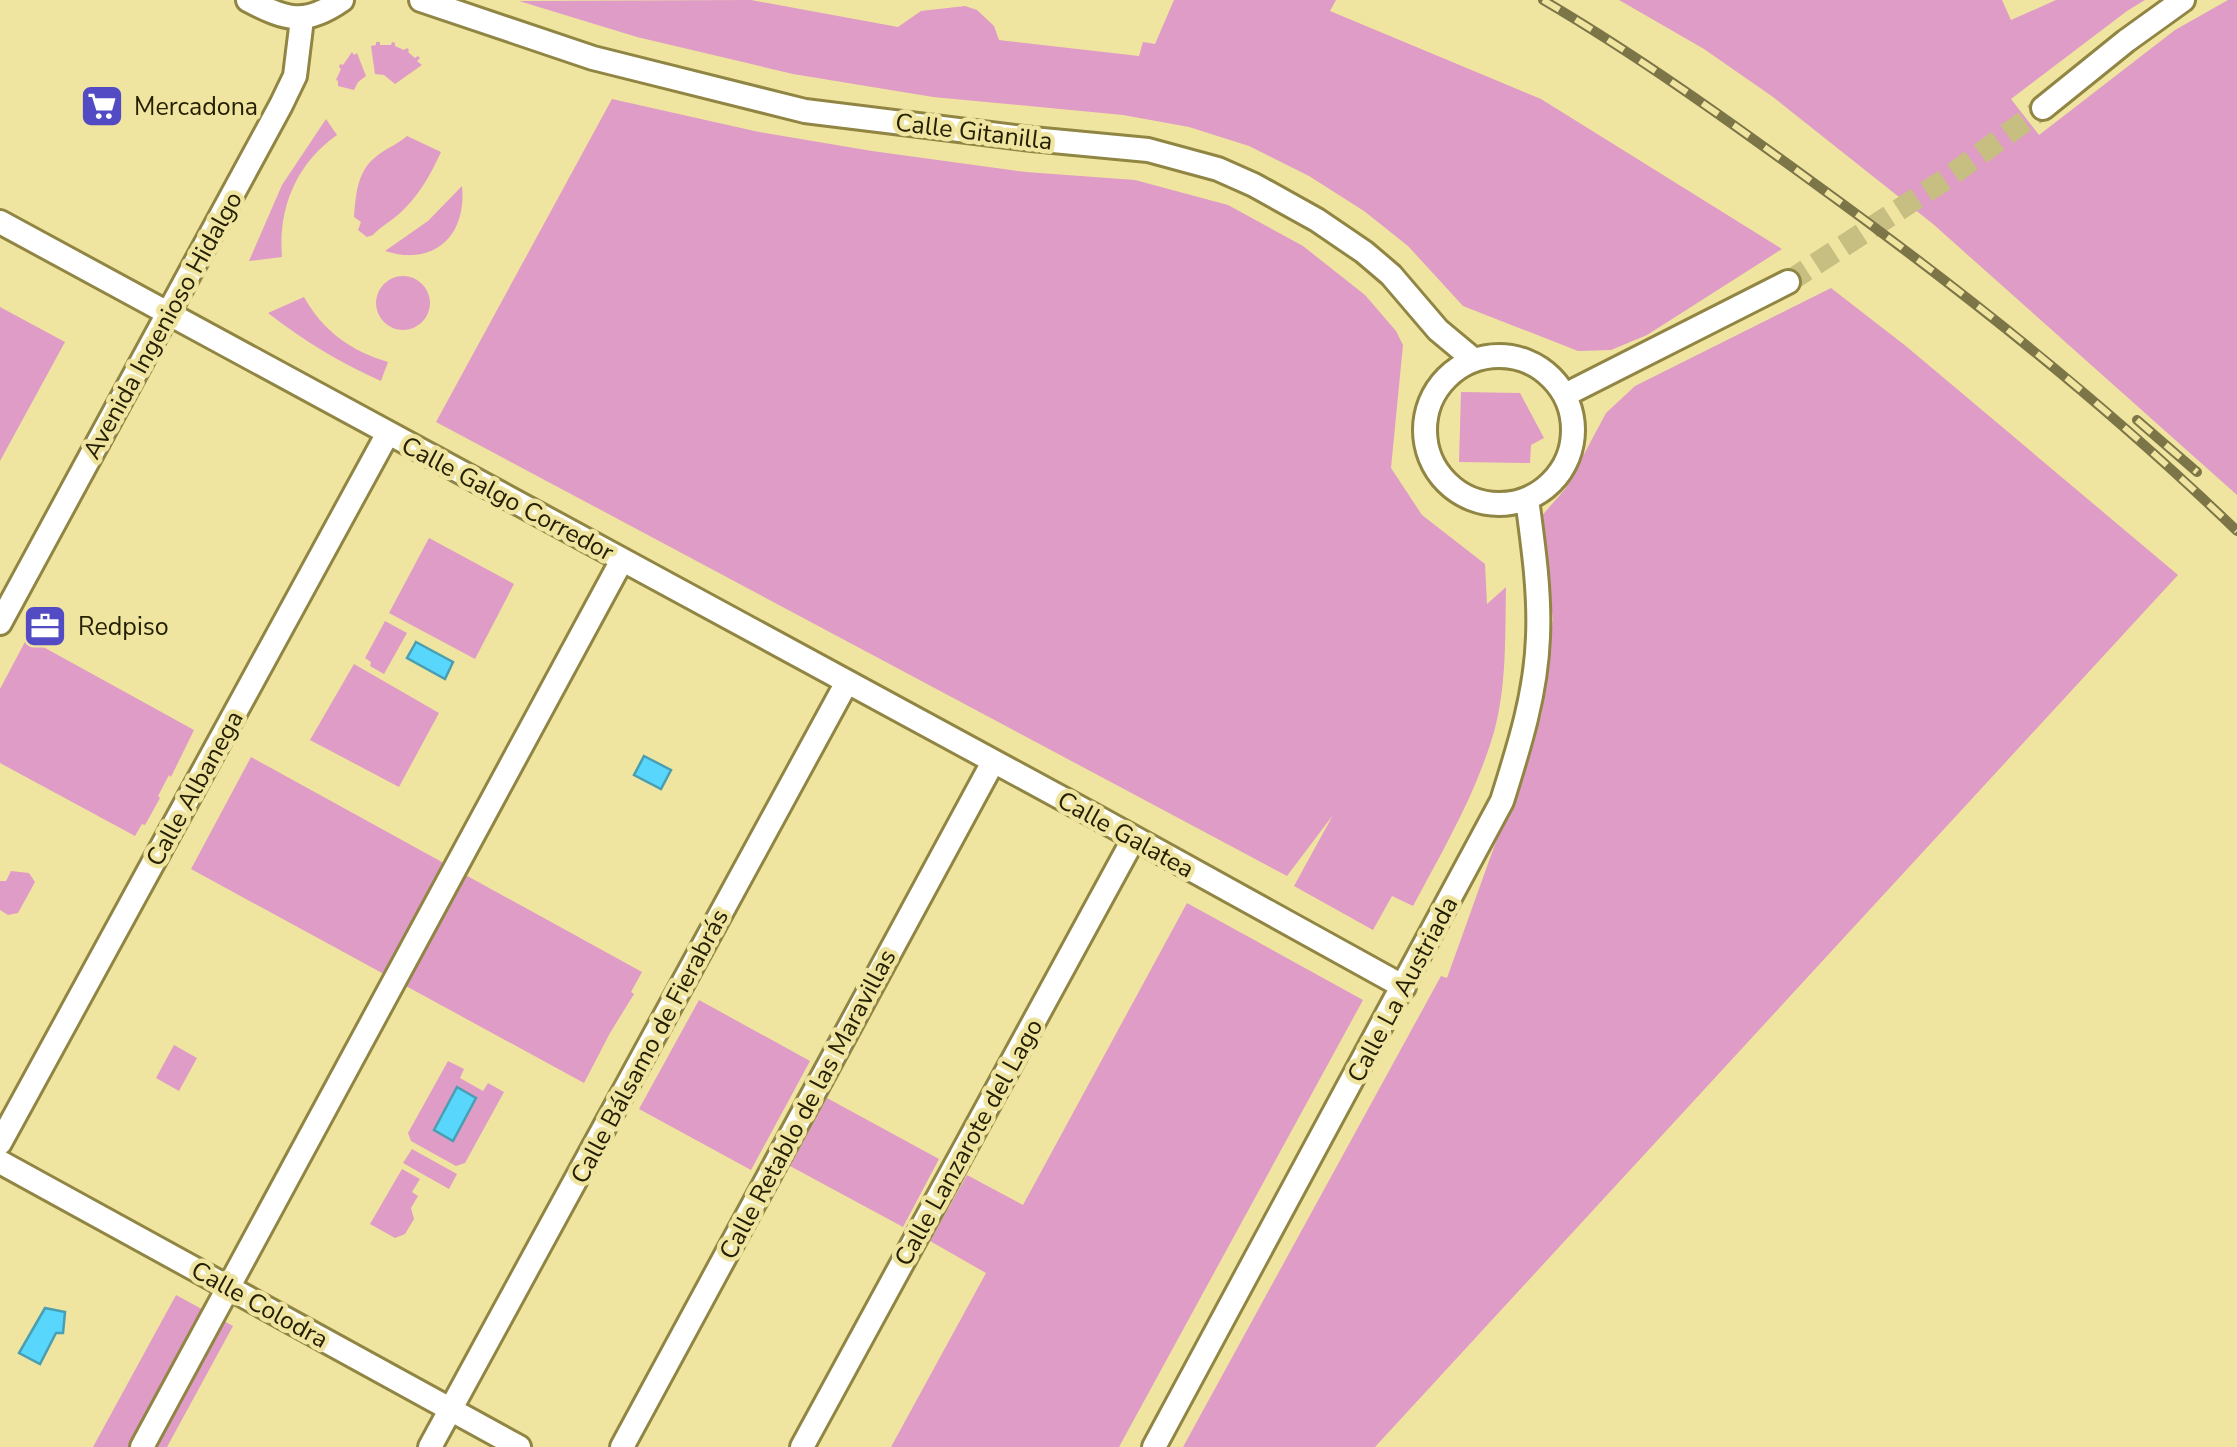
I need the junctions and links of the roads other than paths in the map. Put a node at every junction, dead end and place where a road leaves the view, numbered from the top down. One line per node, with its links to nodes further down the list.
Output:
1 (248, 0): 5 (street)
2 (342, 0): 5 (street)
3 (421, 0): 10 (street, Calle Gitanilla)
4 (2183, 0): 6 (street)
5 (302, 19): 9 (street, Avenida Ingenioso Hidalgo)
6 (2042, 108)
7 (0, 222): 9 (street, Calle Galgo Corredor)
8 (1788, 282): 11 (street)
9 (169, 312): 12 (street, Calle Galgo Corredor); 15 (street, Avenida Ingenioso Hidalgo)
10 (1474, 360): 11 (street); 13 (street)
11 (1566, 395): 13 (street)
12 (388, 433): 14 (street, Calle Galgo Corredor); 20 (street, Calle Albanega)
13 (1527, 499): 19 (street, Calle La Austriada)
14 (622, 560): 16 (street, Calle Galgo Corredor); 22 (street)
15 (0, 623)
16 (847, 682): 17 (street, Calle Galatea); 23 (street, Calle Bálsamo de Fierabrás)
17 (994, 762): 18 (street, Calle Galatea); 27 (street, Calle Retablo de las Maravillas)
18 (1134, 838): 19 (street, Calle Galatea); 28 (street, Calle Lanzarote del Lago)
19 (1404, 987): 29 (street, Calle La Austriada)
20 (0, 1144)
21 (0, 1162): 22 (street, Calle Colodra)
22 (229, 1287): 23 (street, Calle Colodra); 24 (street)
23 (451, 1409): 25 (street, Calle Bálsamo de Fierabrás); 26 (street, Calle Colodra)
24 (142, 1447)
25 (430, 1447)
26 (520, 1447)
27 (622, 1447)
28 (802, 1447)
29 (1154, 1447)

